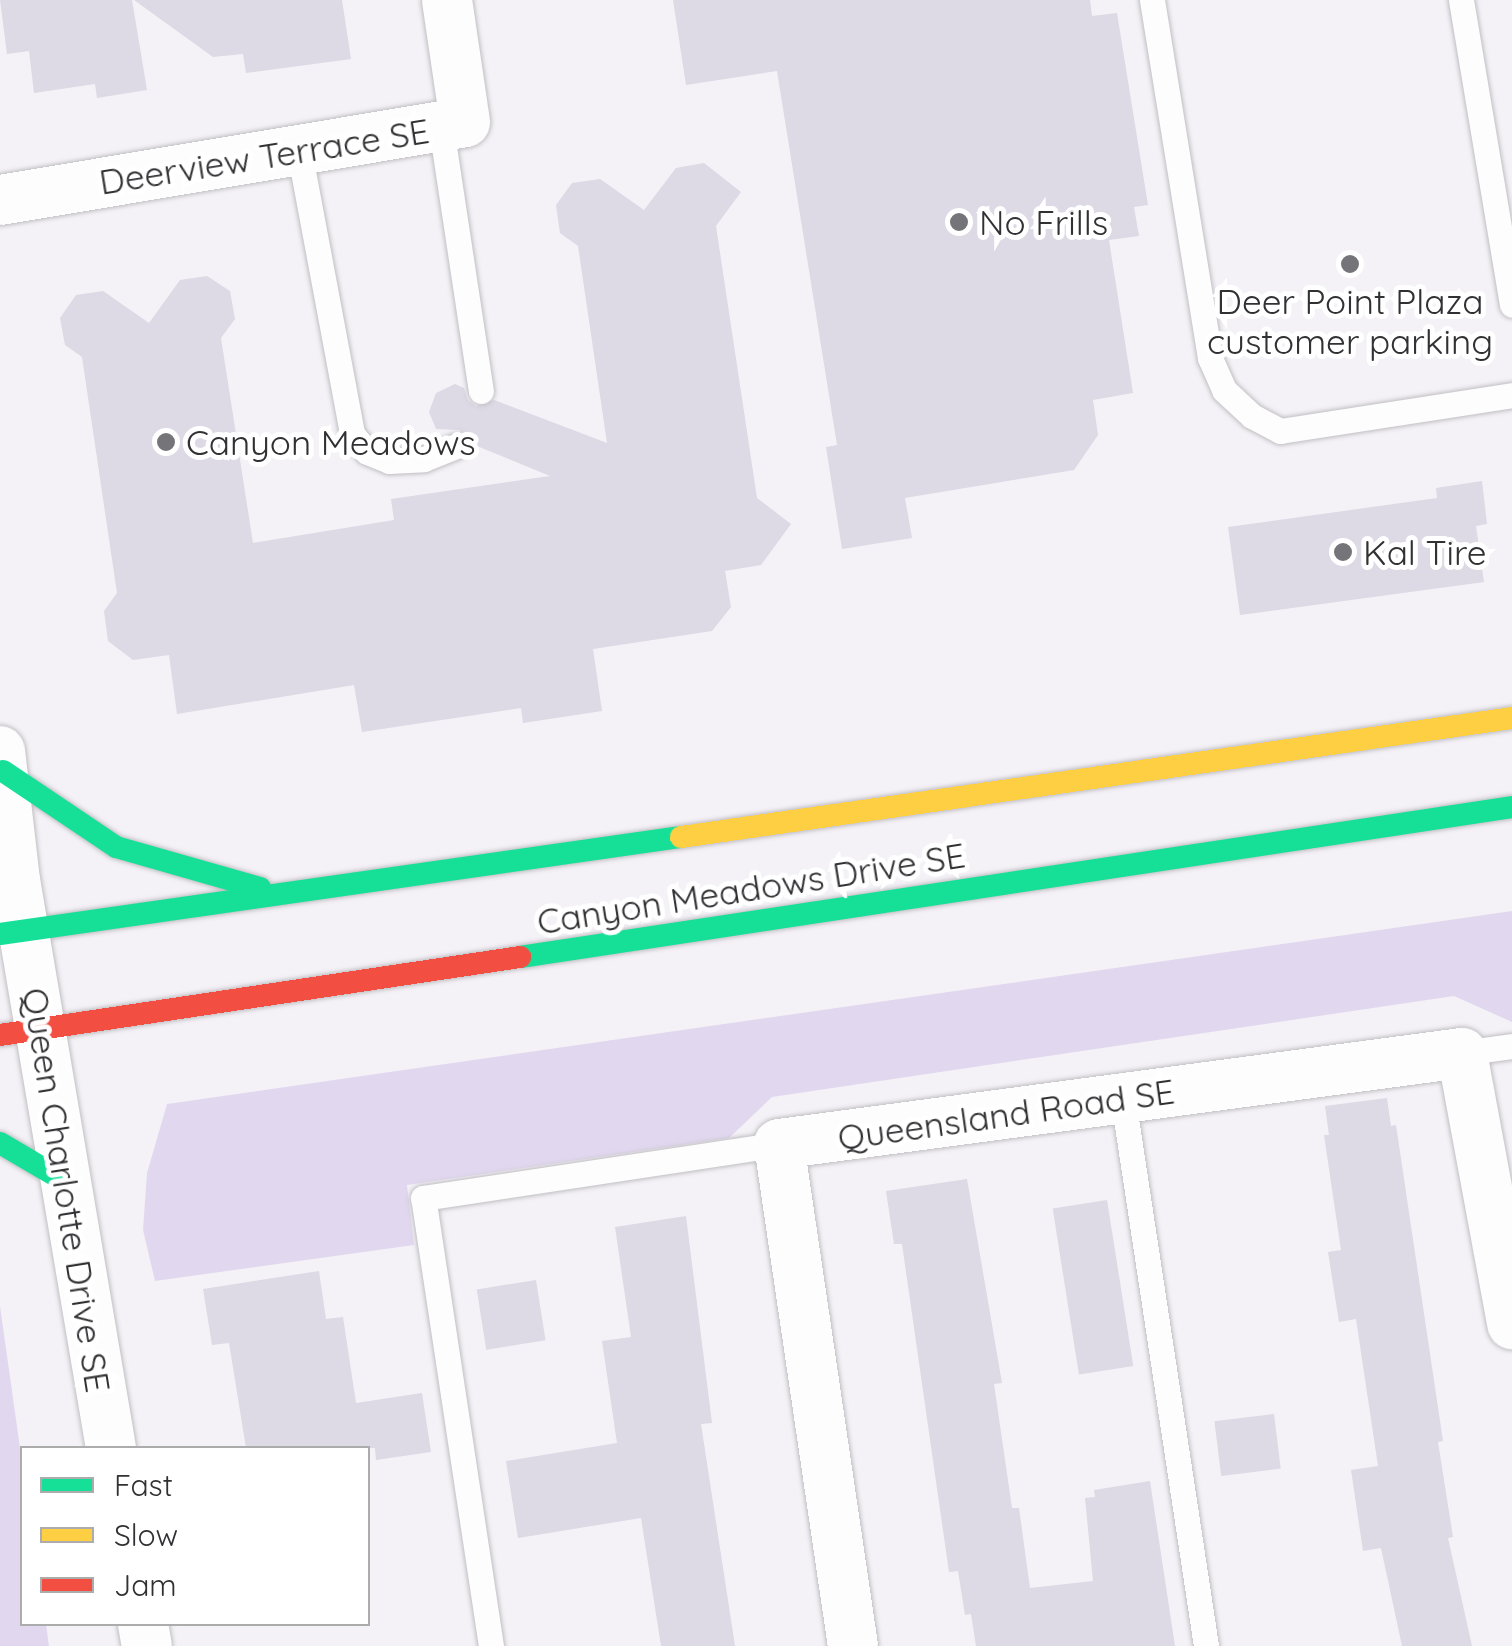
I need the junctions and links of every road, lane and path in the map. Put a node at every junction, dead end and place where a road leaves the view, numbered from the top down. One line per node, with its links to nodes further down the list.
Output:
1 (447, 0): 4 (street, Deerview Terrace SE)
2 (1152, 0): 10 (lane)
3 (1461, 0): 7 (lane)
4 (441, 127): 5 (street, Deerview Terrace SE); 9 (lane)
5 (299, 150): 6 (street, Deerview Terrace SE); 11 (lane)
6 (0, 200)
7 (1506, 237): 8 (lane)
8 (1512, 305)
9 (481, 391)
10 (1512, 395)
11 (456, 446)
12 (1512, 718): 15 (street, Canyon Meadows Drive SE)
13 (1, 761): 15 (street); 16 (street, Queen Charlotte Drive SE)
14 (1512, 807): 17 (street, Canyon Meadows Drive SE)
15 (277, 893): 16 (street, Canyon Meadows Drive SE)
16 (12, 933): 17 (street, Queen Charlotte Drive SE)
17 (21, 1032): 23 (street, Queen Charlotte Drive SE)
18 (1512, 1046): 19 (lane)
19 (1462, 1052): 20 (street, Queensland Road SE); 24 (street)
20 (1124, 1099): 22 (street, Queensland Road SE); 28 (lane)
21 (0, 1144): 23 (street)
22 (779, 1144): 26 (lane); 27 (street)
23 (63, 1180): 25 (street, Queen Charlotte Drive SE)
24 (1512, 1324)
25 (111, 1446)
26 (491, 1646)
27 (853, 1646)
28 (1206, 1646)

